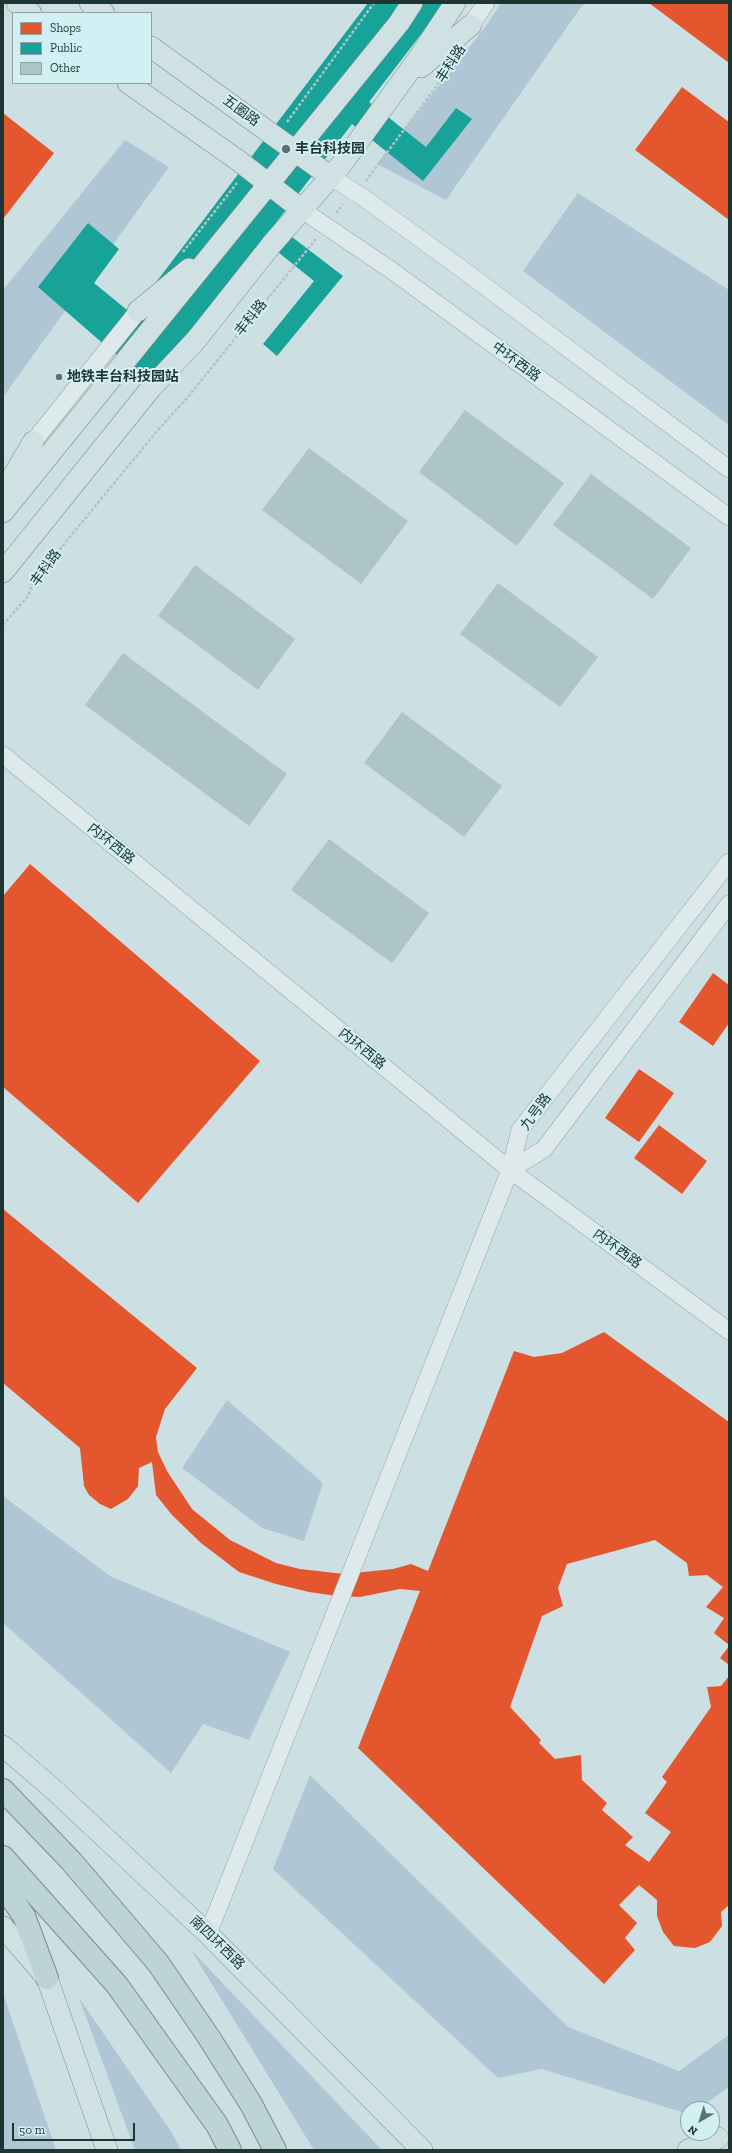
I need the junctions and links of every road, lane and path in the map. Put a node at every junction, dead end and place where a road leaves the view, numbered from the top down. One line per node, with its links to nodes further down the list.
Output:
1 (17, 3): 6 (main road)
2 (90, 3): 7 (main road)
3 (412, 3): 13 (main road)
4 (456, 3): 12 (main road, 丰科路)
5 (486, 3): 8 (street)
6 (30, 12)
7 (103, 12)
8 (471, 25): 12 (main road)
9 (152, 48): 13 (main road, 五圈路)
10 (450, 68): 16 (path, 丰科路)
11 (129, 84): 15 (main road)
12 (399, 86): 14 (main road, 丰科路)
13 (296, 151): 14 (main road, 五圈路); 15 (main road)
14 (331, 177): 16 (street); 17 (main road, 丰科路)
15 (269, 184): 17 (main road); 19 (main road)
16 (354, 191): 18 (path, 丰科路); 22 (street)
17 (302, 210): 18 (street, 中环西路); 26 (main road, 丰科路)
18 (326, 226): 25 (street, 中环西路); 27 (path, 丰科路)
19 (213, 254): 20 (main road); 24 (main road)
20 (138, 311): 21 (street)
21 (33, 442): 23 (main road)
22 (729, 468)
23 (3, 493)
24 (3, 512)
25 (729, 517)
26 (3, 572)
27 (3, 625)
28 (3, 756): 31 (street, 内环西路)
29 (729, 862): 31 (street, 九号路)
30 (729, 904): 31 (street, 九号路)
31 (510, 1170): 32 (street, 内环西路); 40 (street)
32 (729, 1331)
33 (3, 1746): 40 (main road, 南四环西路)
34 (3, 1784): 36 (highway)
35 (3, 1790): 36 (highway)
36 (20, 1808): 45 (highway)
37 (3, 1857): 44 (highway)
38 (3, 1886): 41 (highway)
39 (3, 1927): 41 (main road)
40 (208, 1934): 46 (main road, 南四环西路)
41 (47, 1978): 43 (main road)
42 (713, 2141): 47 (main road)
43 (107, 2150)
44 (230, 2150)
45 (275, 2150)
46 (422, 2150)
47 (688, 2150)

